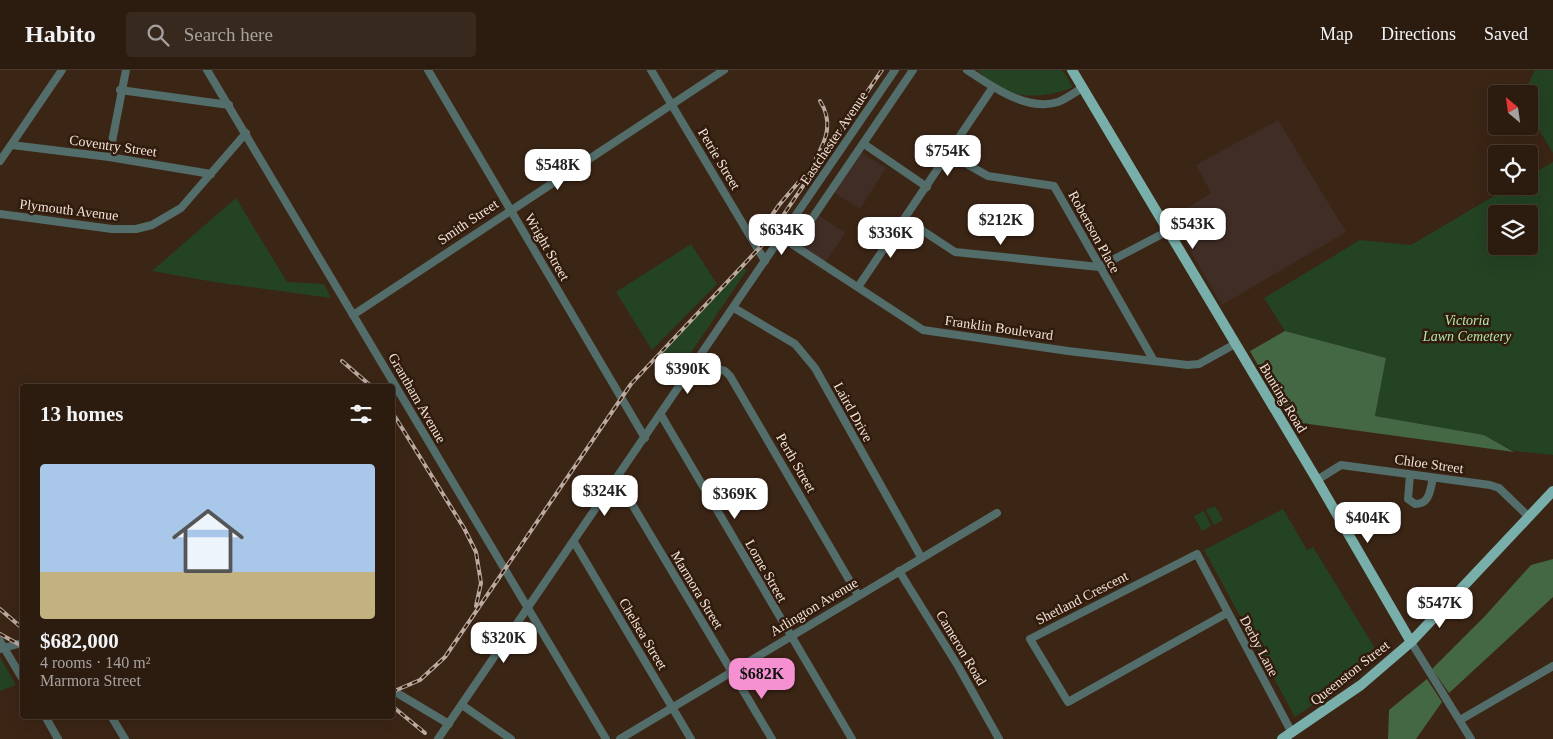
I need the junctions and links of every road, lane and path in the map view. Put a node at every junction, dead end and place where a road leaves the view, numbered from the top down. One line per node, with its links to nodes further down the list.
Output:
1 (62, 70): 18 (street)
2 (126, 70): 13 (street)
3 (207, 70): 15 (street, Grantham Avenue)
4 (428, 70): 25 (street, Wright Street)
5 (651, 70): 14 (street, Petrie Street)
6 (724, 70): 14 (street, Smith Street)
7 (895, 70): 17 (street, Eastchester Avenue)
8 (914, 70): 19 (street, Eastchester Avenue)
9 (967, 70): 11 (street)
10 (1072, 70): 12 (main road, Bunting Road)
11 (993, 87): 12 (street); 20 (street)
12 (1082, 88): 28 (main road, Bunting Road)
13 (120, 90): 15 (street); 21 (street)
14 (671, 103): 25 (street, Smith Street); 31 (street, Petrie Street)
15 (229, 105): 16 (street, Grantham Avenue)
16 (246, 133): 23 (street, Plymouth Avenue); 35 (street, Grantham Avenue)
17 (850, 139): 19 (street); 29 (street, Eastchester Avenue)
18 (12, 145): 21 (street, Coventry Street); 22 (street)
19 (863, 145): 24 (street); 30 (street, Eastchester Avenue)
20 (949, 154): 24 (street); 32 (street, Robertson Place)
21 (109, 157): 23 (street, Coventry Street)
22 (0, 161)
23 (211, 174): 26 (street, Plymouth Avenue)
24 (928, 187): 27 (street)
25 (511, 209): 35 (street, Smith Street); 42 (street, Wright Street)
26 (0, 214)
27 (905, 219): 32 (street); 33 (street)
28 (1168, 231): 32 (street); 36 (main road, Bunting Road)
29 (781, 237): 30 (street, Franklin Boulevard); 31 (street, Eastchester Avenue)
30 (794, 245): 33 (street, Franklin Boulevard)
31 (765, 261): 34 (street, Eastchester Avenue)
32 (1099, 268): 37 (street, Robertson Place)
33 (858, 287): 37 (street, Franklin Boulevard)
34 (734, 308): 38 (street, Eastchester Avenue); 51 (street, Laird Drive)
35 (352, 315): 39 (street, Grantham Avenue)
36 (1235, 344): 37 (street, Franklin Boulevard); 46 (main road, Bunting Road)
37 (1154, 360)
38 (697, 362): 41 (street, Eastchester Avenue); 54 (street, Perth Street)
39 (393, 384)
40 (395, 387): 55 (street, Grantham Avenue)
41 (661, 415): 42 (street, Eastchester Avenue); 57 (street, Lorne Street)
42 (645, 438): 45 (street, Eastchester Avenue)
43 (1410, 474): 44 (street, Chloe Street); 44 (street); 46 (street, Chloe Street)
44 (1433, 478): 49 (street, Chloe Street)
45 (617, 479): 50 (street, Eastchester Avenue); 62 (street, Marmora Street)
46 (1317, 480): 58 (main road, Bunting Road)
47 (1553, 491): 49 (main road, Queenston Street)
48 (996, 513): 51 (street, Arlington Avenue)
49 (1529, 516): 58 (main road, Queenston Street)
50 (574, 542): 55 (street, Eastchester Avenue); 66 (street, Chelsea Street)
51 (921, 557): 53 (street, Arlington Avenue)
52 (1205, 570): 56 (street, Derby Lane); 56 (street, Shetland Crescent)
53 (899, 571): 54 (street, Arlington Avenue); 81 (street, Cameron Road)
54 (858, 595): 57 (street, Arlington Avenue)
55 (528, 610): 65 (street, Eastchester Avenue); 76 (street, Grantham Avenue)
56 (1227, 613): 71 (street, Derby Lane)
57 (790, 636): 62 (street, Arlington Avenue); 80 (street, Lorne Street)
58 (1410, 642): 69 (street, Bunting Road); 71 (main road, Queenston Street)
59 (20, 643): 60 (street)
60 (1, 646): 63 (street)
61 (1553, 666): 69 (street)
62 (732, 672): 66 (street, Arlington Avenue); 79 (street, Marmora Street)
63 (20, 675)
64 (395, 692): 70 (street)
65 (462, 705): 70 (street, Eastchester Avenue); 75 (street)
66 (672, 708): 77 (street, Arlington Avenue); 78 (street, Chelsea Street)
67 (47, 719): 72 (street)
68 (113, 719): 73 (street)
69 (1460, 720): 83 (street, Bunting Road)
70 (448, 724): 74 (street, Eastchester Avenue)
71 (1292, 733): 82 (main road, Queenston Street)
72 (58, 739)
73 (125, 739)
74 (438, 739)
75 (511, 739)
76 (606, 739)
77 (620, 739)
78 (691, 739)
79 (772, 739)
80 (852, 739)
81 (999, 739)
82 (1282, 739)
83 (1471, 739)

